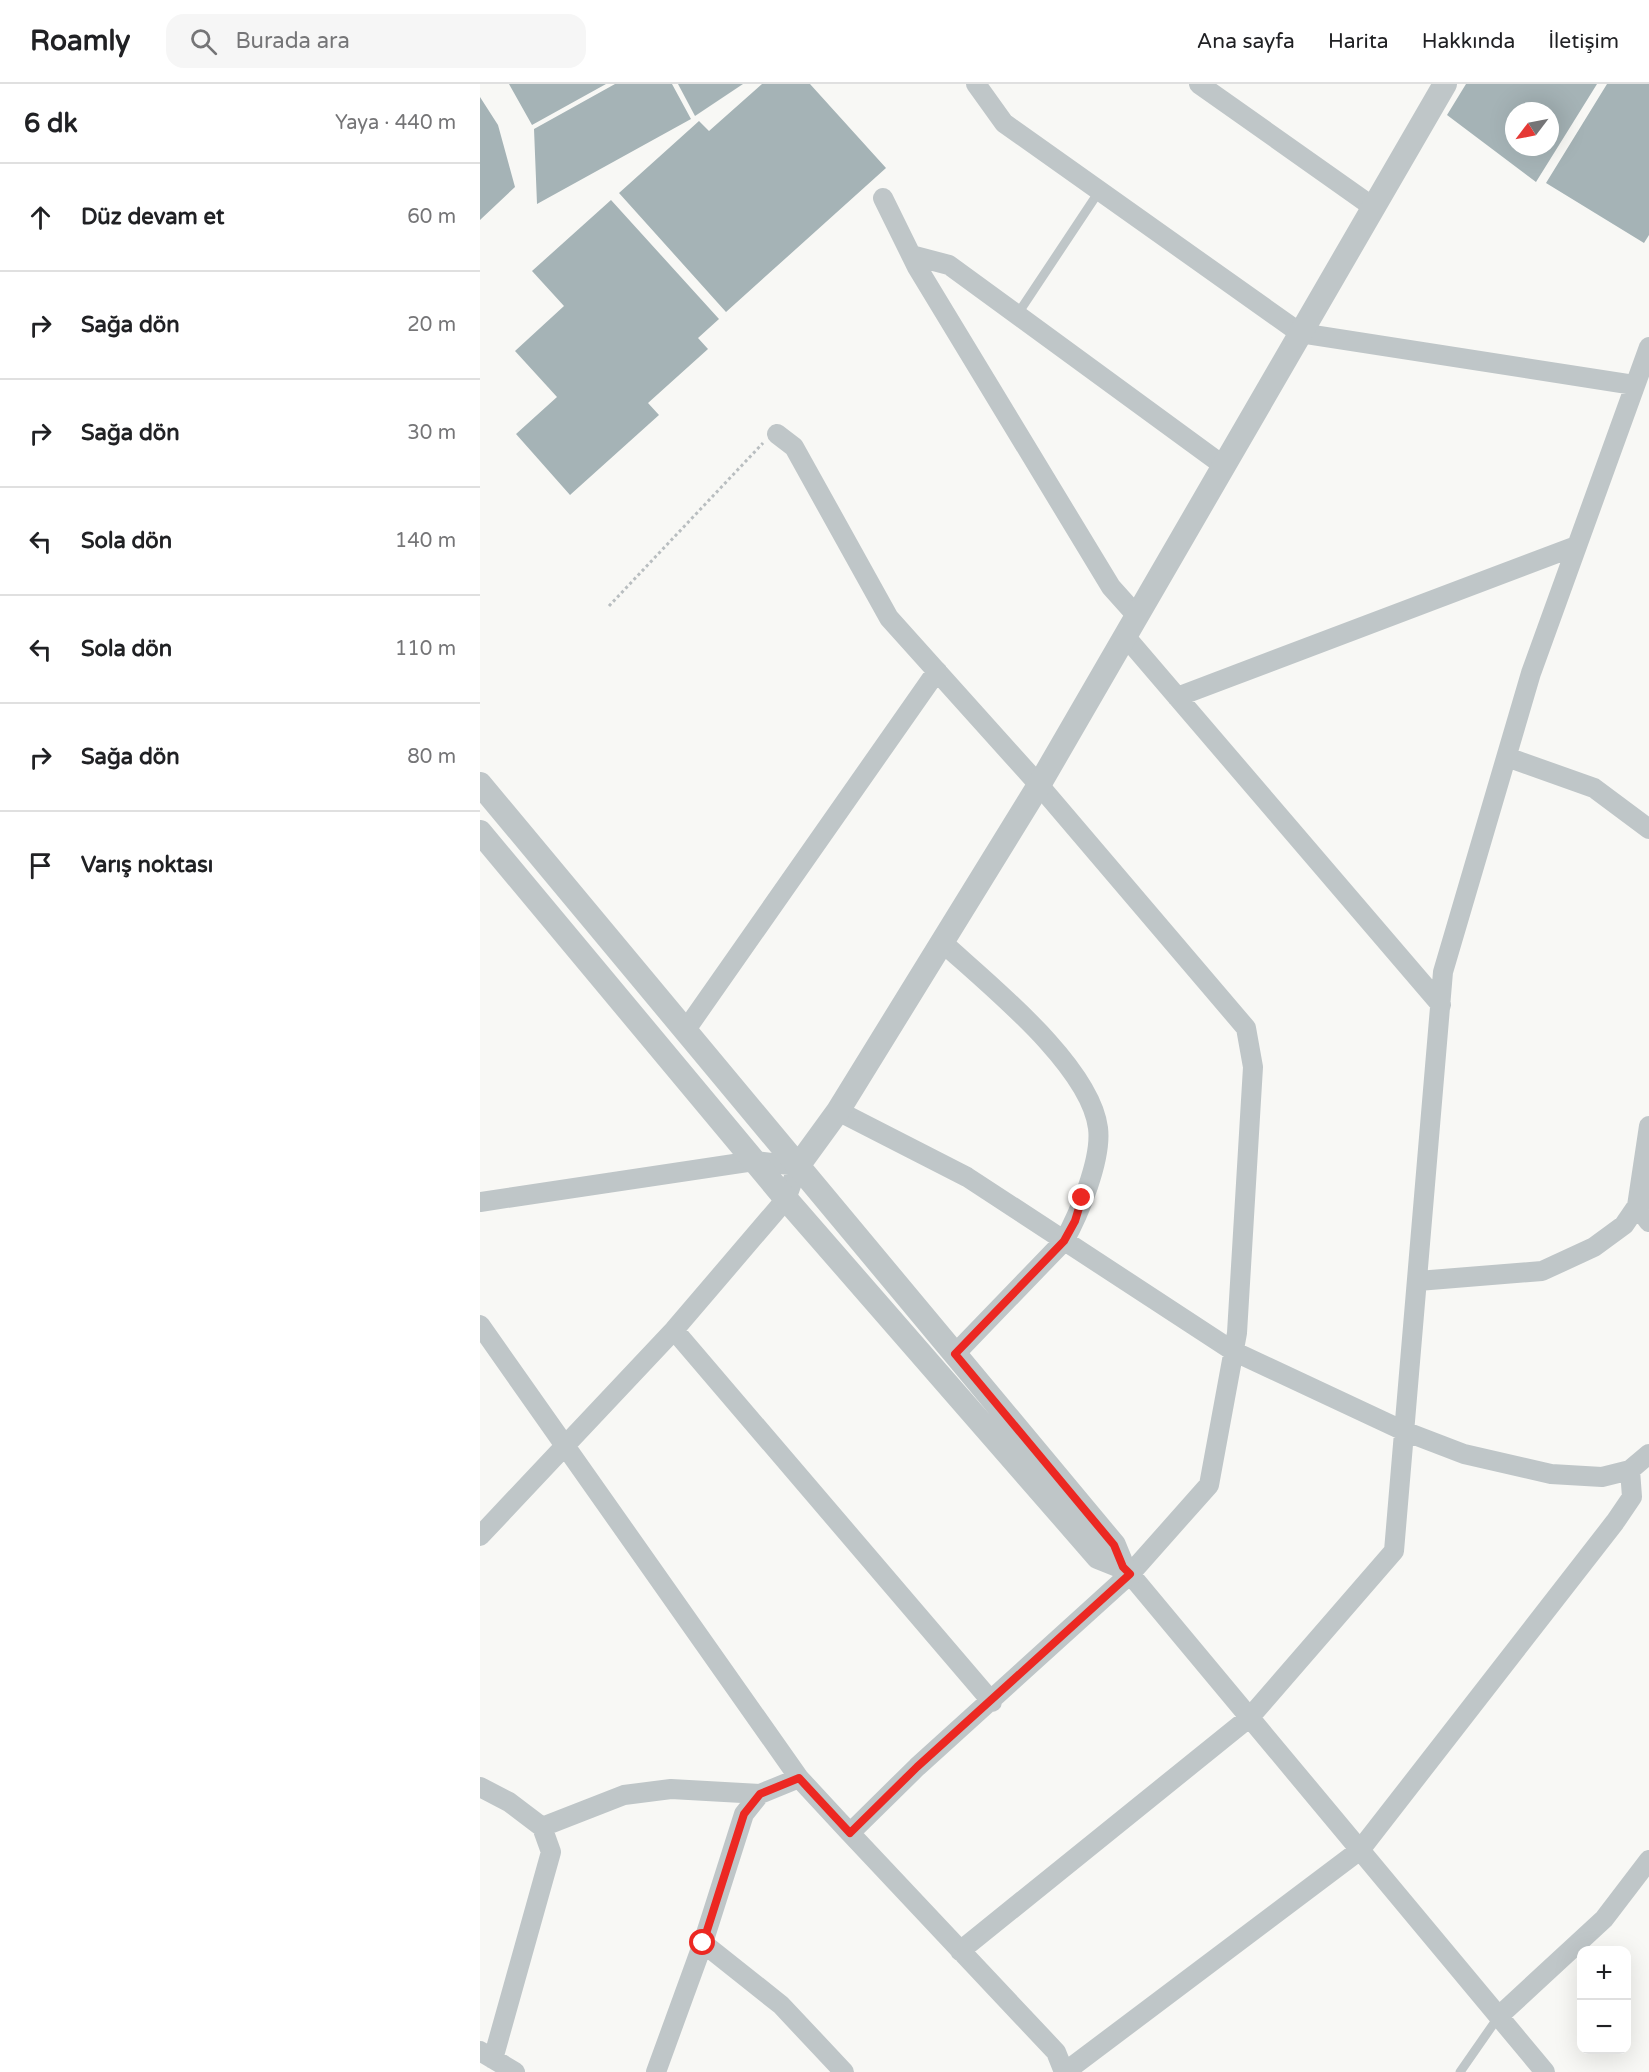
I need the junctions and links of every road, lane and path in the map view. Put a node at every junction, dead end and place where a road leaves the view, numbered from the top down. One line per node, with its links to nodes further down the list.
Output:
1 (976, 84): 4 (street)
2 (1199, 84): 6 (street)
3 (1444, 84): 6 (street)
4 (1100, 190): 8 (lane); 9 (street)
5 (883, 198): 7 (street)
6 (1373, 207): 9 (street)
7 (911, 255): 8 (street); 16 (street)
8 (1017, 315): 13 (street)
9 (1300, 333): 11 (street); 13 (street)
10 (1649, 347): 11 (street)
11 (1634, 385): 14 (street)
12 (777, 434): 15 (path); 17 (street)
13 (1224, 466): 16 (street)
14 (1576, 546): 18 (street); 19 (street)
15 (609, 606)
16 (1131, 626): 18 (street); 21 (street)
17 (937, 671): 21 (street); 26 (street)
18 (1177, 697): 25 (street)
19 (1507, 757): 22 (street); 25 (street)
20 (480, 784): 26 (street)
21 (1039, 785): 24 (street); 39 (street)
22 (1649, 829)
23 (480, 832): 29 (street)
24 (942, 942): 27 (street); 35 (street)
25 (1441, 1005): 36 (street)
26 (685, 1031): 30 (street)
27 (838, 1111): 30 (street); 35 (street)
28 (1649, 1126): 33 (street)
29 (754, 1161): 30 (street); 31 (street); 32 (street)
30 (798, 1166): 31 (street); 40 (street)
31 (786, 1200): 38 (street); 46 (street)
32 (480, 1202)
33 (1643, 1202): 34 (street); 36 (street)
34 (1649, 1222)
35 (1064, 1241): 39 (street); 40 (street)
36 (1418, 1281): 41 (street)
37 (480, 1325): 42 (street)
38 (674, 1330): 42 (street); 47 (street)
39 (1233, 1351): 41 (street); 46 (street)
40 (955, 1354): 46 (street)
41 (1404, 1431): 44 (street); 48 (street)
42 (566, 1445): 45 (street); 49 (street)
43 (1649, 1454): 44 (street)
44 (1630, 1470): 54 (street)
45 (480, 1536)
46 (1126, 1570): 47 (street); 48 (street)
47 (992, 1701): 53 (street)
48 (1250, 1717): 54 (street); 57 (street)
49 (799, 1778): 51 (street); 53 (street)
50 (480, 1788): 52 (street)
51 (760, 1794): 52 (street); 56 (street)
52 (542, 1827): 59 (street)
53 (850, 1833): 57 (street)
54 (1360, 1850): 58 (street); 63 (street)
55 (1647, 1868): 58 (street)
56 (703, 1943): 61 (street); 62 (street)
57 (960, 1951): 63 (street)
58 (1499, 2016): 64 (lane); 65 (street)
59 (486, 2055): 60 (street)
60 (515, 2072)
61 (656, 2072)
62 (844, 2072)
63 (1065, 2072)
64 (1460, 2072)
65 (1545, 2072)

